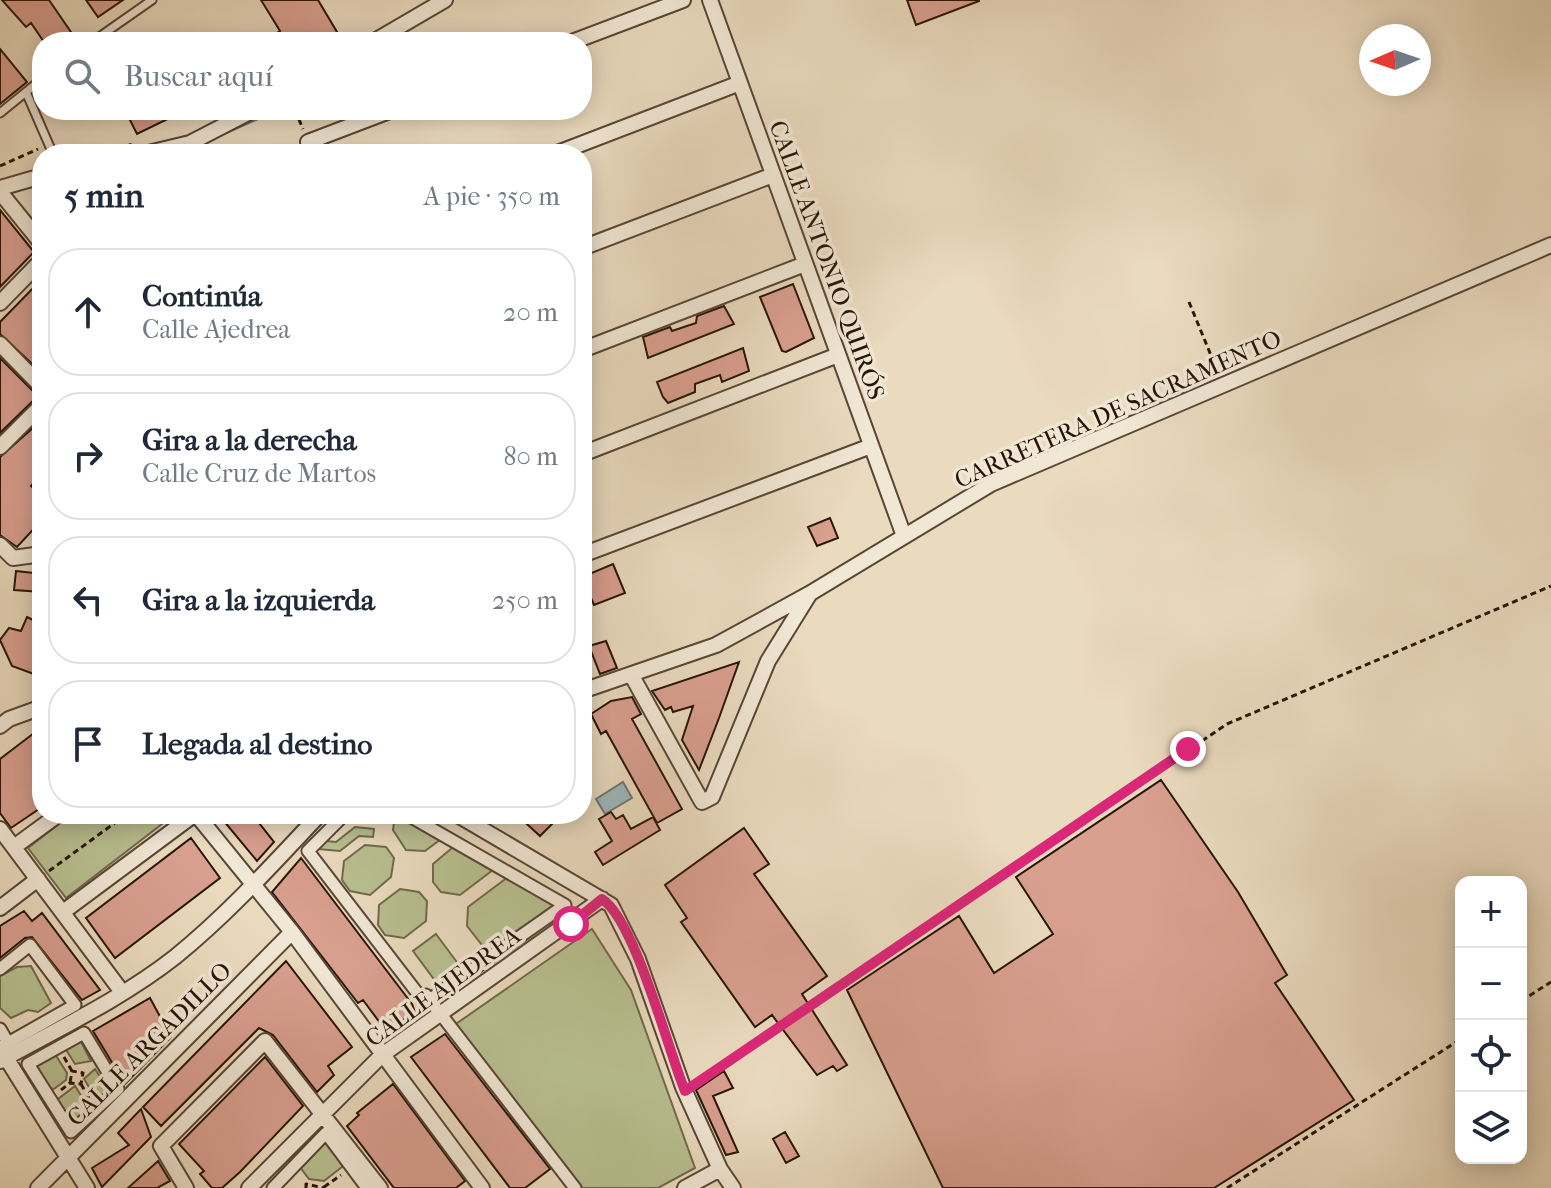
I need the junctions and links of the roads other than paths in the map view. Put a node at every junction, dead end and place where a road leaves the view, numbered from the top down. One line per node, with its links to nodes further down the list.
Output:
1 (152, 0): 5 (lane)
2 (445, 0): 6 (street)
3 (683, 0): 7 (street)
4 (710, 0): 8 (street, CALLE ANTONIO QUIRÓS)
5 (106, 32)
6 (390, 32)
7 (592, 34)
8 (740, 83): 19 (street); 20 (street, CALLE ANTONIO QUIRÓS)
9 (32, 87): 10 (lane)
10 (26, 92): 11 (lane); 12 (lane)
11 (32, 106)
12 (0, 113)
13 (38, 120): 16 (lane)
14 (235, 120): 17 (street)
15 (370, 120): 18 (street)
16 (49, 144)
17 (186, 144)
18 (319, 144)
19 (581, 144)
20 (773, 175): 24 (street); 26 (street, CALLE ANTONIO QUIRÓS)
21 (32, 179): 22 (street)
22 (0, 190): 23 (street)
23 (32, 231)
24 (592, 244)
25 (1551, 245): 37 (street, CARRETERA DE SACRAMENTO)
26 (805, 264): 30 (street); 31 (street, CALLE ANTONIO QUIRÓS)
27 (32, 270): 28 (street)
28 (0, 303)
29 (0, 344): 32 (street)
30 (592, 346)
31 (838, 355): 34 (street, CALLE ANTONIO QUIRÓS); 36 (street)
32 (32, 377)
33 (32, 415): 35 (street)
34 (871, 446): 37 (street, CALLE ANTONIO QUIRÓS); 39 (street)
35 (0, 447)
36 (592, 450)
37 (904, 536): 41 (street, CARRETERA DE SACRAMENTO)
38 (0, 545): 40 (street)
39 (592, 551)
40 (32, 555)
41 (809, 594): 42 (street, CARRETERA DE SACRAMENTO); 42 (street)
42 (632, 676): 43 (street, CARRETERA DE SACRAMENTO)
43 (592, 688)
44 (32, 711): 45 (street)
45 (0, 726)
46 (45, 824): 55 (street)
47 (182, 824): 61 (street)
48 (203, 824): 58 (street)
49 (309, 824): 54 (street)
50 (335, 824): 56 (street)
51 (423, 824): 65 (street)
52 (473, 824): 59 (street)
53 (0, 829): 55 (street)
54 (300, 833): 56 (street); 58 (street)
55 (14, 847): 57 (street)
56 (311, 847): 65 (street)
57 (38, 879): 60 (street); 61 (street)
58 (250, 885): 62 (street); 64 (street)
59 (602, 899): 66 (street, CALLE AJEDREA); 73 (street)
60 (0, 908)
61 (63, 912): 64 (street)
62 (292, 932): 68 (street); 72 (street, CALLE ARGADILLO)
63 (0, 969): 67 (street)
64 (122, 992): 69 (street)
65 (429, 1000): 66 (street)
66 (439, 1013): 68 (street, CALLE AJEDREA); 82 (street)
67 (0, 1029)
68 (382, 1055): 71 (street, CALLE AJEDREA); 81 (street)
69 (2, 1056): 72 (street)
70 (118, 1089): 70 (street)
71 (323, 1113): 76 (street); 77 (street, CALLE AJEDREA); 80 (street)
72 (69, 1156): 74 (street, CALLE ARGADILLO); 75 (street)
73 (720, 1169): 83 (street); 84 (street)
74 (38, 1188)
75 (87, 1188)
76 (186, 1188)
77 (249, 1188)
78 (273, 1188): 79 (street)
79 (367, 1188)
80 (380, 1188)
81 (482, 1188)
82 (575, 1188)
83 (685, 1188)
84 (733, 1188)

